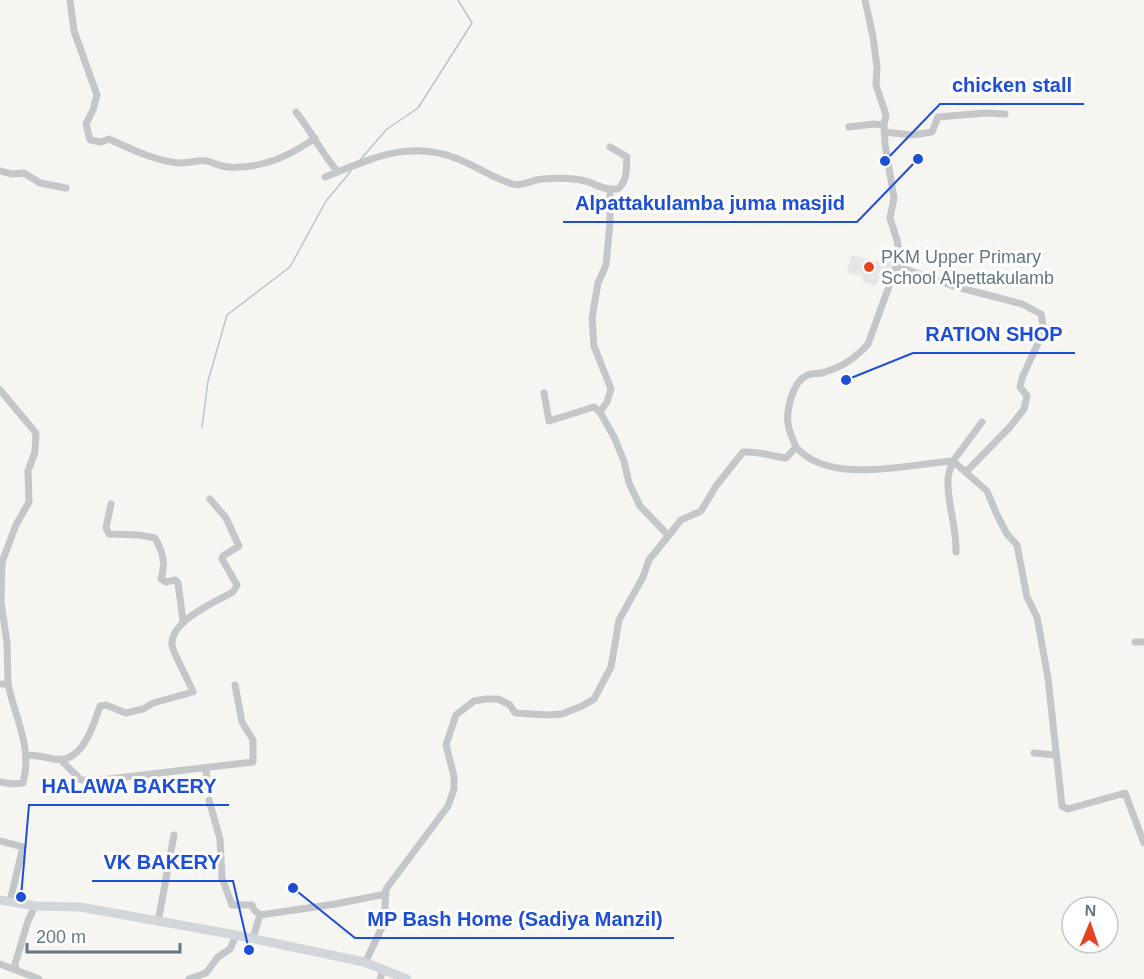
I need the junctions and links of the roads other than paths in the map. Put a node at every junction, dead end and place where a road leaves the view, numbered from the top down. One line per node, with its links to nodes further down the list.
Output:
1 (69, 0): 7 (street)
2 (865, 0): 6 (street)
3 (296, 112): 7 (street)
4 (1005, 114): 6 (street)
5 (849, 127): 6 (street)
6 (884, 129): 14 (street)
7 (315, 138): 10 (street)
8 (610, 147): 13 (street)
9 (0, 171): 12 (street)
10 (338, 172): 11 (street); 13 (street)
11 (325, 177)
12 (66, 188)
13 (610, 189): 17 (street)
14 (897, 264): 19 (street); 21 (street)
15 (0, 390): 29 (street)
16 (544, 393): 17 (street)
17 (600, 412): 24 (street)
18 (982, 422): 20 (street)
19 (796, 447): 20 (street); 24 (street)
20 (952, 461): 21 (street); 25 (street)
21 (966, 472): 32 (street)
22 (210, 499): 26 (street)
23 (111, 504): 26 (street)
24 (668, 535): 42 (street)
25 (956, 552)
26 (183, 621): 34 (street)
27 (1135, 642): 28 (street)
28 (1144, 642)
29 (4, 684): 33 (street)
30 (235, 685): 35 (street)
31 (1034, 753): 32 (street)
32 (1055, 754): 41 (street)
33 (26, 755): 34 (street); 36 (street)
34 (60, 759): 35 (street)
35 (206, 768): 37 (street)
36 (0, 782)
37 (208, 790)
38 (209, 800): 46 (street)
39 (174, 835): 47 (street)
40 (0, 841): 44 (street)
41 (1144, 843)
42 (386, 894): 46 (street); 50 (street)
43 (0, 900): 44 (main road)
44 (10, 902): 45 (main road)
45 (35, 906): 47 (main road); 52 (street)
46 (261, 915): 49 (street)
47 (158, 922): 48 (main road)
48 (236, 935): 49 (main road); 54 (street)
49 (253, 938): 50 (main road)
50 (365, 963): 53 (main road)
51 (0, 964): 52 (street)
52 (16, 970): 55 (street)
53 (381, 974): 57 (main road)
54 (207, 976): 56 (street)
55 (39, 979)
56 (189, 979)
57 (407, 979)

